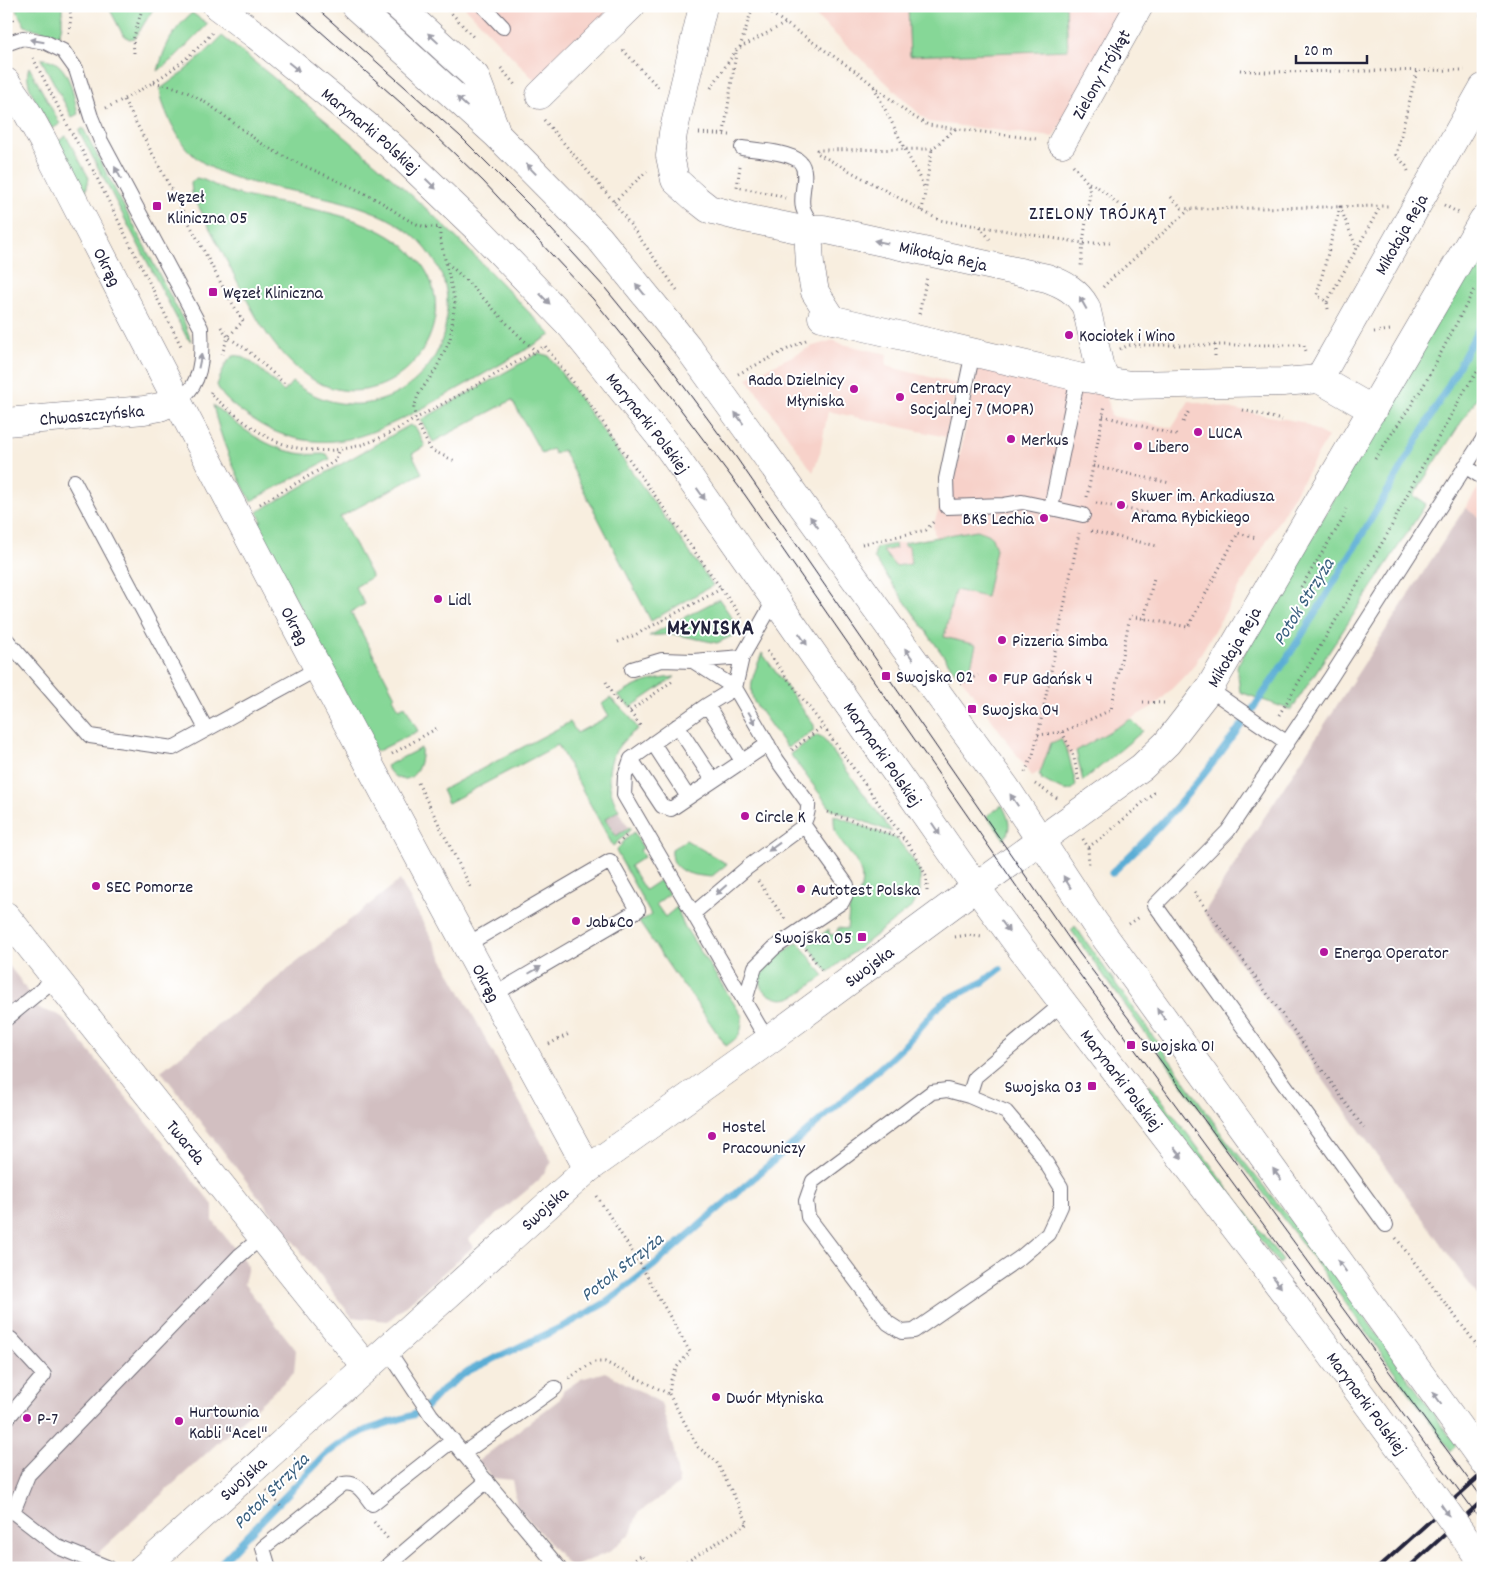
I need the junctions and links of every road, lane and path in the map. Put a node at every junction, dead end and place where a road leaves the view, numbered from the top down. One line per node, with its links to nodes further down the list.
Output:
1 (6, 6): 18 (path)
2 (69, 6): 21 (path)
3 (143, 6): 22 (path)
4 (355, 6): 35 (street, one-way to 4)
5 (398, 6): 35 (street, one-way to 5)
6 (483, 6): 16 (lane)
7 (631, 6): 17 (street)
8 (703, 6): 31 (street)
9 (753, 6): 20 (path)
10 (765, 6): 15 (path)
11 (1139, 6): 36 (street, Zielony Trójkąt)
12 (1482, 6): 13 (path)
13 (1483, 15)
14 (218, 16): 27 (path); 102 (street, Marynarki Polskiej, one-way to 102)
15 (786, 24): 20 (path); 28 (path)
16 (503, 27)
17 (605, 32): 29 (street); 31 (path)
18 (23, 38): 19 (lane); 21 (lane, one-way to 18); 68 (path)
19 (6, 44)
20 (739, 48): 34 (path)
21 (63, 51): 68 (lane, one-way to 21)
22 (134, 53)
23 (1240, 70): 24 (path)
24 (1417, 70): 25 (path); 41 (path)
25 (1478, 78): 70 (street, Mikołaja Reja)
26 (6, 82): 76 (street, Okrąg)
27 (154, 83): 30 (path); 57 (path)
28 (873, 84): 33 (path); 39 (path)
29 (540, 95)
30 (124, 100): 32 (path); 64 (path)
31 (679, 109): 40 (street)
32 (104, 110)
33 (955, 129): 36 (path); 38 (path)
34 (724, 133)
35 (498, 134): 143 (street, one-way to 35)
36 (1061, 146): 42 (path)
37 (742, 148): 53 (path); 53 (lane)
38 (932, 149): 39 (path); 43 (path)
39 (906, 150): 43 (path); 51 (path)
40 (670, 156): 45 (path); 53 (street, Mikołaja Reja)
41 (1408, 173)
42 (1088, 183): 46 (path); 54 (path)
43 (925, 189): 51 (path)
44 (1171, 197): 50 (path)
45 (614, 202)
46 (1118, 204)
47 (1396, 206): 49 (path)
48 (1340, 207): 49 (path); 50 (path); 56 (path); 60 (path)
49 (1380, 207): 56 (path)
50 (1190, 209): 59 (path)
51 (922, 211): 54 (path)
52 (1483, 220): 77 (street, Mikołaja Reja)
53 (807, 229): 59 (street, Mikołaja Reja, one-way to 53); 62 (street)
54 (1084, 243): 55 (path); 59 (path)
55 (1110, 243)
56 (1357, 249): 60 (path)
57 (446, 262): 65 (path); 79 (path)
58 (1479, 281): 85 (path)
59 (1080, 299): 67 (street)
60 (1327, 302): 61 (path)
61 (1328, 310)
62 (827, 319): 66 (street); 71 (path)
63 (219, 324): 64 (path)
64 (228, 337): 68 (path); 74 (path)
65 (536, 351): 79 (path); 101 (path)
66 (973, 352): 72 (street); 91 (lane)
67 (1098, 356): 70 (path); 73 (street)
68 (201, 359): 76 (lane, one-way to 68)
69 (1483, 363): 123 (path)
70 (1323, 372): 73 (street); 77 (street)
71 (737, 374)
72 (1078, 377): 73 (street); 92 (lane)
73 (1108, 382): 78 (path)
74 (284, 383)
75 (212, 386): 83 (path)
76 (176, 400): 80 (street, Chwaszczyńska); 109 (street, Okrąg)
77 (1373, 410): 115 (street, Mikołaja Reja)
78 (1103, 416): 81 (path); 86 (path)
79 (415, 419): 83 (path); 84 (path)
80 (6, 422)
81 (1180, 436)
82 (1483, 439): 87 (lane)
83 (340, 449): 94 (path)
84 (455, 461)
85 (1373, 461)
86 (1093, 466): 90 (path); 93 (path)
87 (1465, 466): 88 (lane); 127 (lane)
88 (1483, 478)
89 (74, 481): 124 (lane)
90 (1170, 483)
91 (947, 507): 92 (lane); 98 (path)
92 (1051, 508): 93 (lane)
93 (1085, 508): 95 (path); 96 (path)
94 (252, 509)
95 (1163, 516)
96 (1080, 529): 99 (path); 126 (path)
97 (1256, 538): 103 (path)
98 (856, 545)
99 (1157, 546)
100 (1154, 578): 103 (path)
101 (721, 589): 104 (path); 106 (path)
102 (775, 599): 104 (lane); 146 (street, Marynarki Polskiej, one-way to 146)
103 (1144, 619): 125 (path)
104 (754, 635): 107 (lane); 121 (path)
105 (6, 639): 124 (lane)
106 (618, 642)
107 (742, 657): 108 (lane); 114 (lane)
108 (693, 661): 110 (lane); 114 (lane); 119 (path)
109 (317, 669): 124 (lane); 133 (street, Okrąg)
110 (632, 669)
111 (978, 675): 113 (path)
112 (606, 682): 119 (path)
113 (957, 685)
114 (735, 688): 118 (lane); 129 (lane, one-way to 129)
115 (1209, 689): 123 (lane); 143 (street, Mikołaja Reja)
116 (1172, 700): 117 (path)
117 (1143, 702)
118 (707, 705): 120 (lane); 132 (lane)
119 (630, 711): 128 (path)
120 (677, 726): 128 (lane); 135 (lane)
121 (824, 726): 131 (path); 142 (path)
122 (439, 727): 133 (path)
123 (1265, 728): 127 (lane)
124 (206, 729)
125 (1062, 732): 126 (path); 136 (path)
126 (1038, 735): 134 (path)
127 (1286, 742): 145 (lane)
128 (653, 743): 130 (lane); 138 (lane)
129 (768, 744): 131 (lane); 132 (lane)
130 (631, 759): 138 (lane); 140 (lane)
131 (777, 760): 139 (lane)
132 (742, 761): 135 (lane)
133 (370, 767): 153 (street, Okrąg)
134 (1024, 776)
135 (713, 780): 138 (lane)
136 (1079, 782)
137 (418, 783): 147 (path)
138 (688, 797)
139 (809, 809): 141 (lane); 142 (path)
140 (641, 824): 144 (path); 150 (lane)
141 (803, 824): 150 (lane, one-way to 150); 156 (lane)
142 (904, 840): 148 (path)
143 (1042, 840): 146 (street, Mikołaja Reja); 175 (street, one-way to 143)
144 (610, 860): 153 (lane); 155 (lane, one-way to 144)
145 (1183, 877): 161 (path); 164 (lane)
146 (976, 887): 157 (street, Marynarki Polskiej, one-way to 157); 159 (street, Swojska)
147 (471, 888)
148 (927, 897)
149 (1147, 911): 152 (path)
150 (694, 913): 156 (lane)
151 (6, 916): 154 (street, Twarda)
152 (1129, 924)
153 (466, 945): 155 (street, Okrąg)
154 (56, 978): 158 (lane); 165 (street, Twarda)
155 (493, 995): 162 (street, Okrąg)
156 (745, 1001): 159 (lane)
157 (1063, 1003): 160 (lane); 181 (street, Marynarki Polskiej, one-way to 181, bridge)
158 (6, 1019)
159 (769, 1040): 162 (street, Swojska)
160 (969, 1096): 160 (lane)
161 (1366, 1131)
162 (588, 1169): 167 (street, Swojska)
163 (596, 1195): 171 (path)
164 (1386, 1225): 168 (path)
165 (262, 1238): 169 (street, Twarda); 182 (lane)
166 (6, 1343): 172 (lane)
167 (387, 1350): 169 (street, Swojska); 173 (lane)
168 (1482, 1352)
169 (366, 1367): 183 (street, Swojska)
170 (555, 1388): 171 (path); 174 (lane)
171 (669, 1394): 189 (path)
172 (6, 1420)
173 (453, 1440): 174 (lane); 178 (lane)
174 (464, 1453): 176 (lane)
175 (1483, 1462)
176 (487, 1481): 180 (lane); 186 (lane)
177 (272, 1497): 178 (path)
178 (290, 1518): 184 (lane)
179 (371, 1519): 180 (path)
180 (401, 1554): 185 (lane)
181 (1483, 1563)
182 (109, 1568)
183 (143, 1568)
184 (269, 1568)
185 (385, 1568)
186 (559, 1568)
187 (623, 1568): 188 (path)
188 (650, 1568)
189 (677, 1568)

